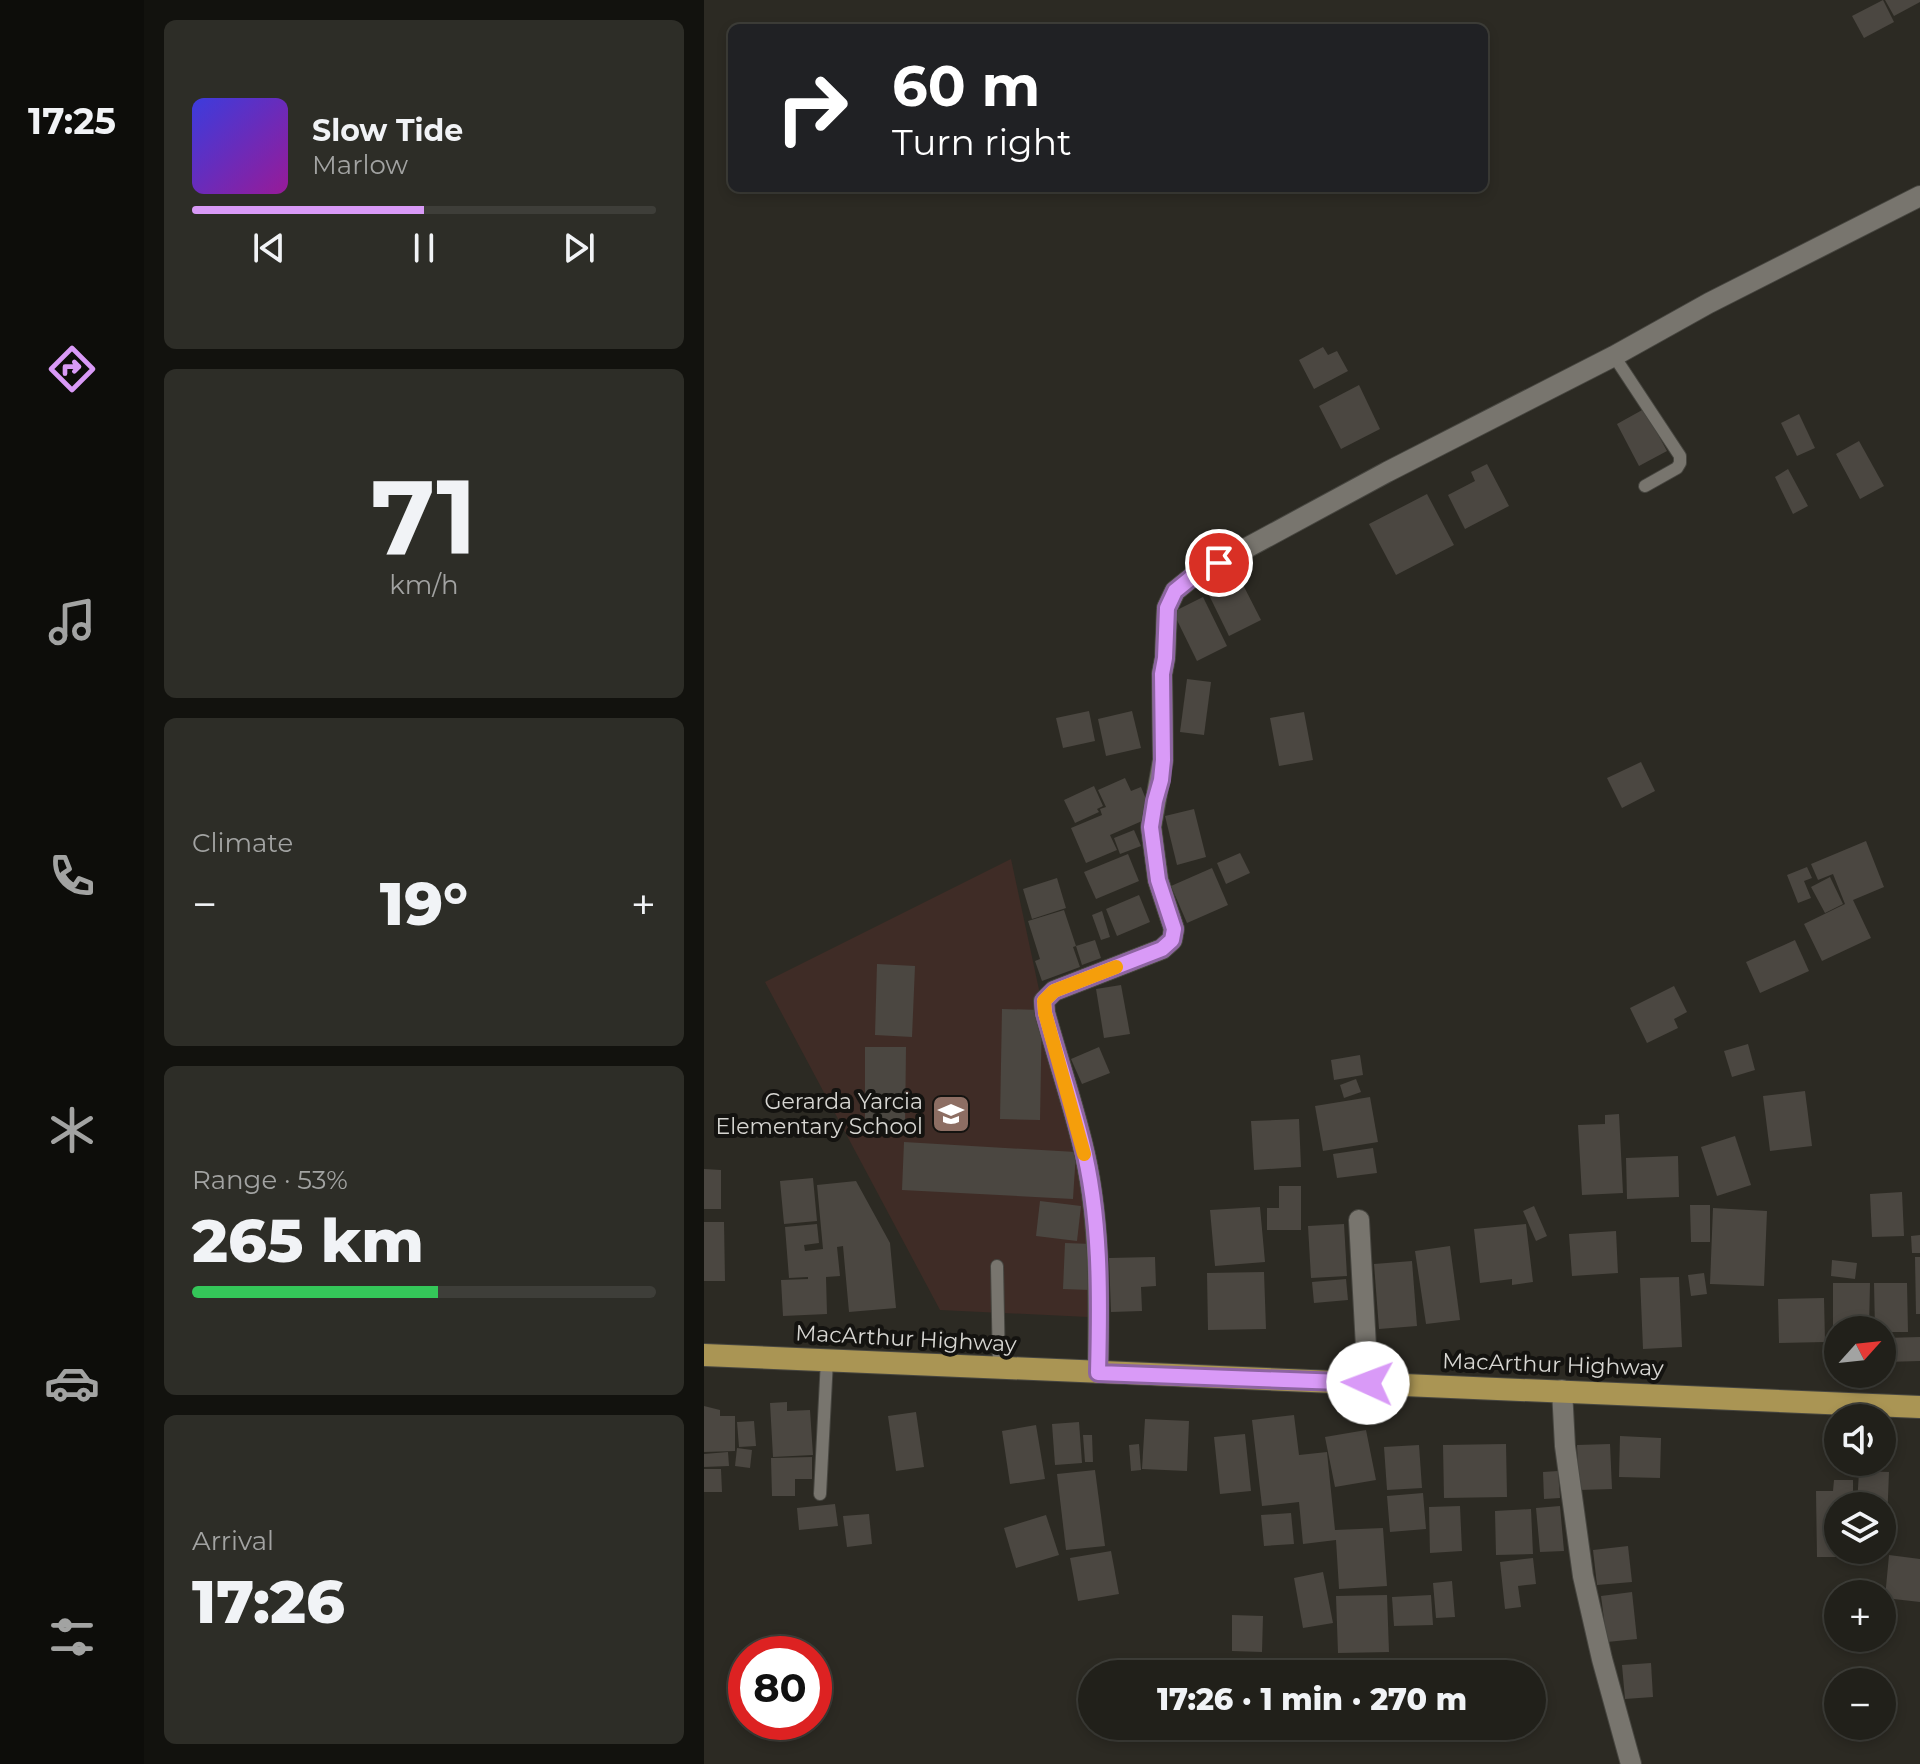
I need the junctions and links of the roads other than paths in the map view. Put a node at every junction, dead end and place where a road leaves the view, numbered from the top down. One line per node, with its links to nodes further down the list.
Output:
1 (1920, 196): 2 (street)
2 (1614, 356): 3 (lane); 9 (street)
3 (1645, 486)
4 (1359, 1220): 10 (street)
5 (997, 1266): 8 (lane)
6 (704, 1355): 7 (highway, MacArthur Highway)
7 (827, 1360): 8 (highway, MacArthur Highway); 13 (lane)
8 (999, 1368): 9 (highway, MacArthur Highway)
9 (1098, 1373): 10 (highway, MacArthur Highway)
10 (1368, 1383): 11 (highway, MacArthur Highway)
11 (1562, 1390): 12 (highway, MacArthur Highway); 14 (street)
12 (1920, 1407)
13 (820, 1494)
14 (1631, 1764)

